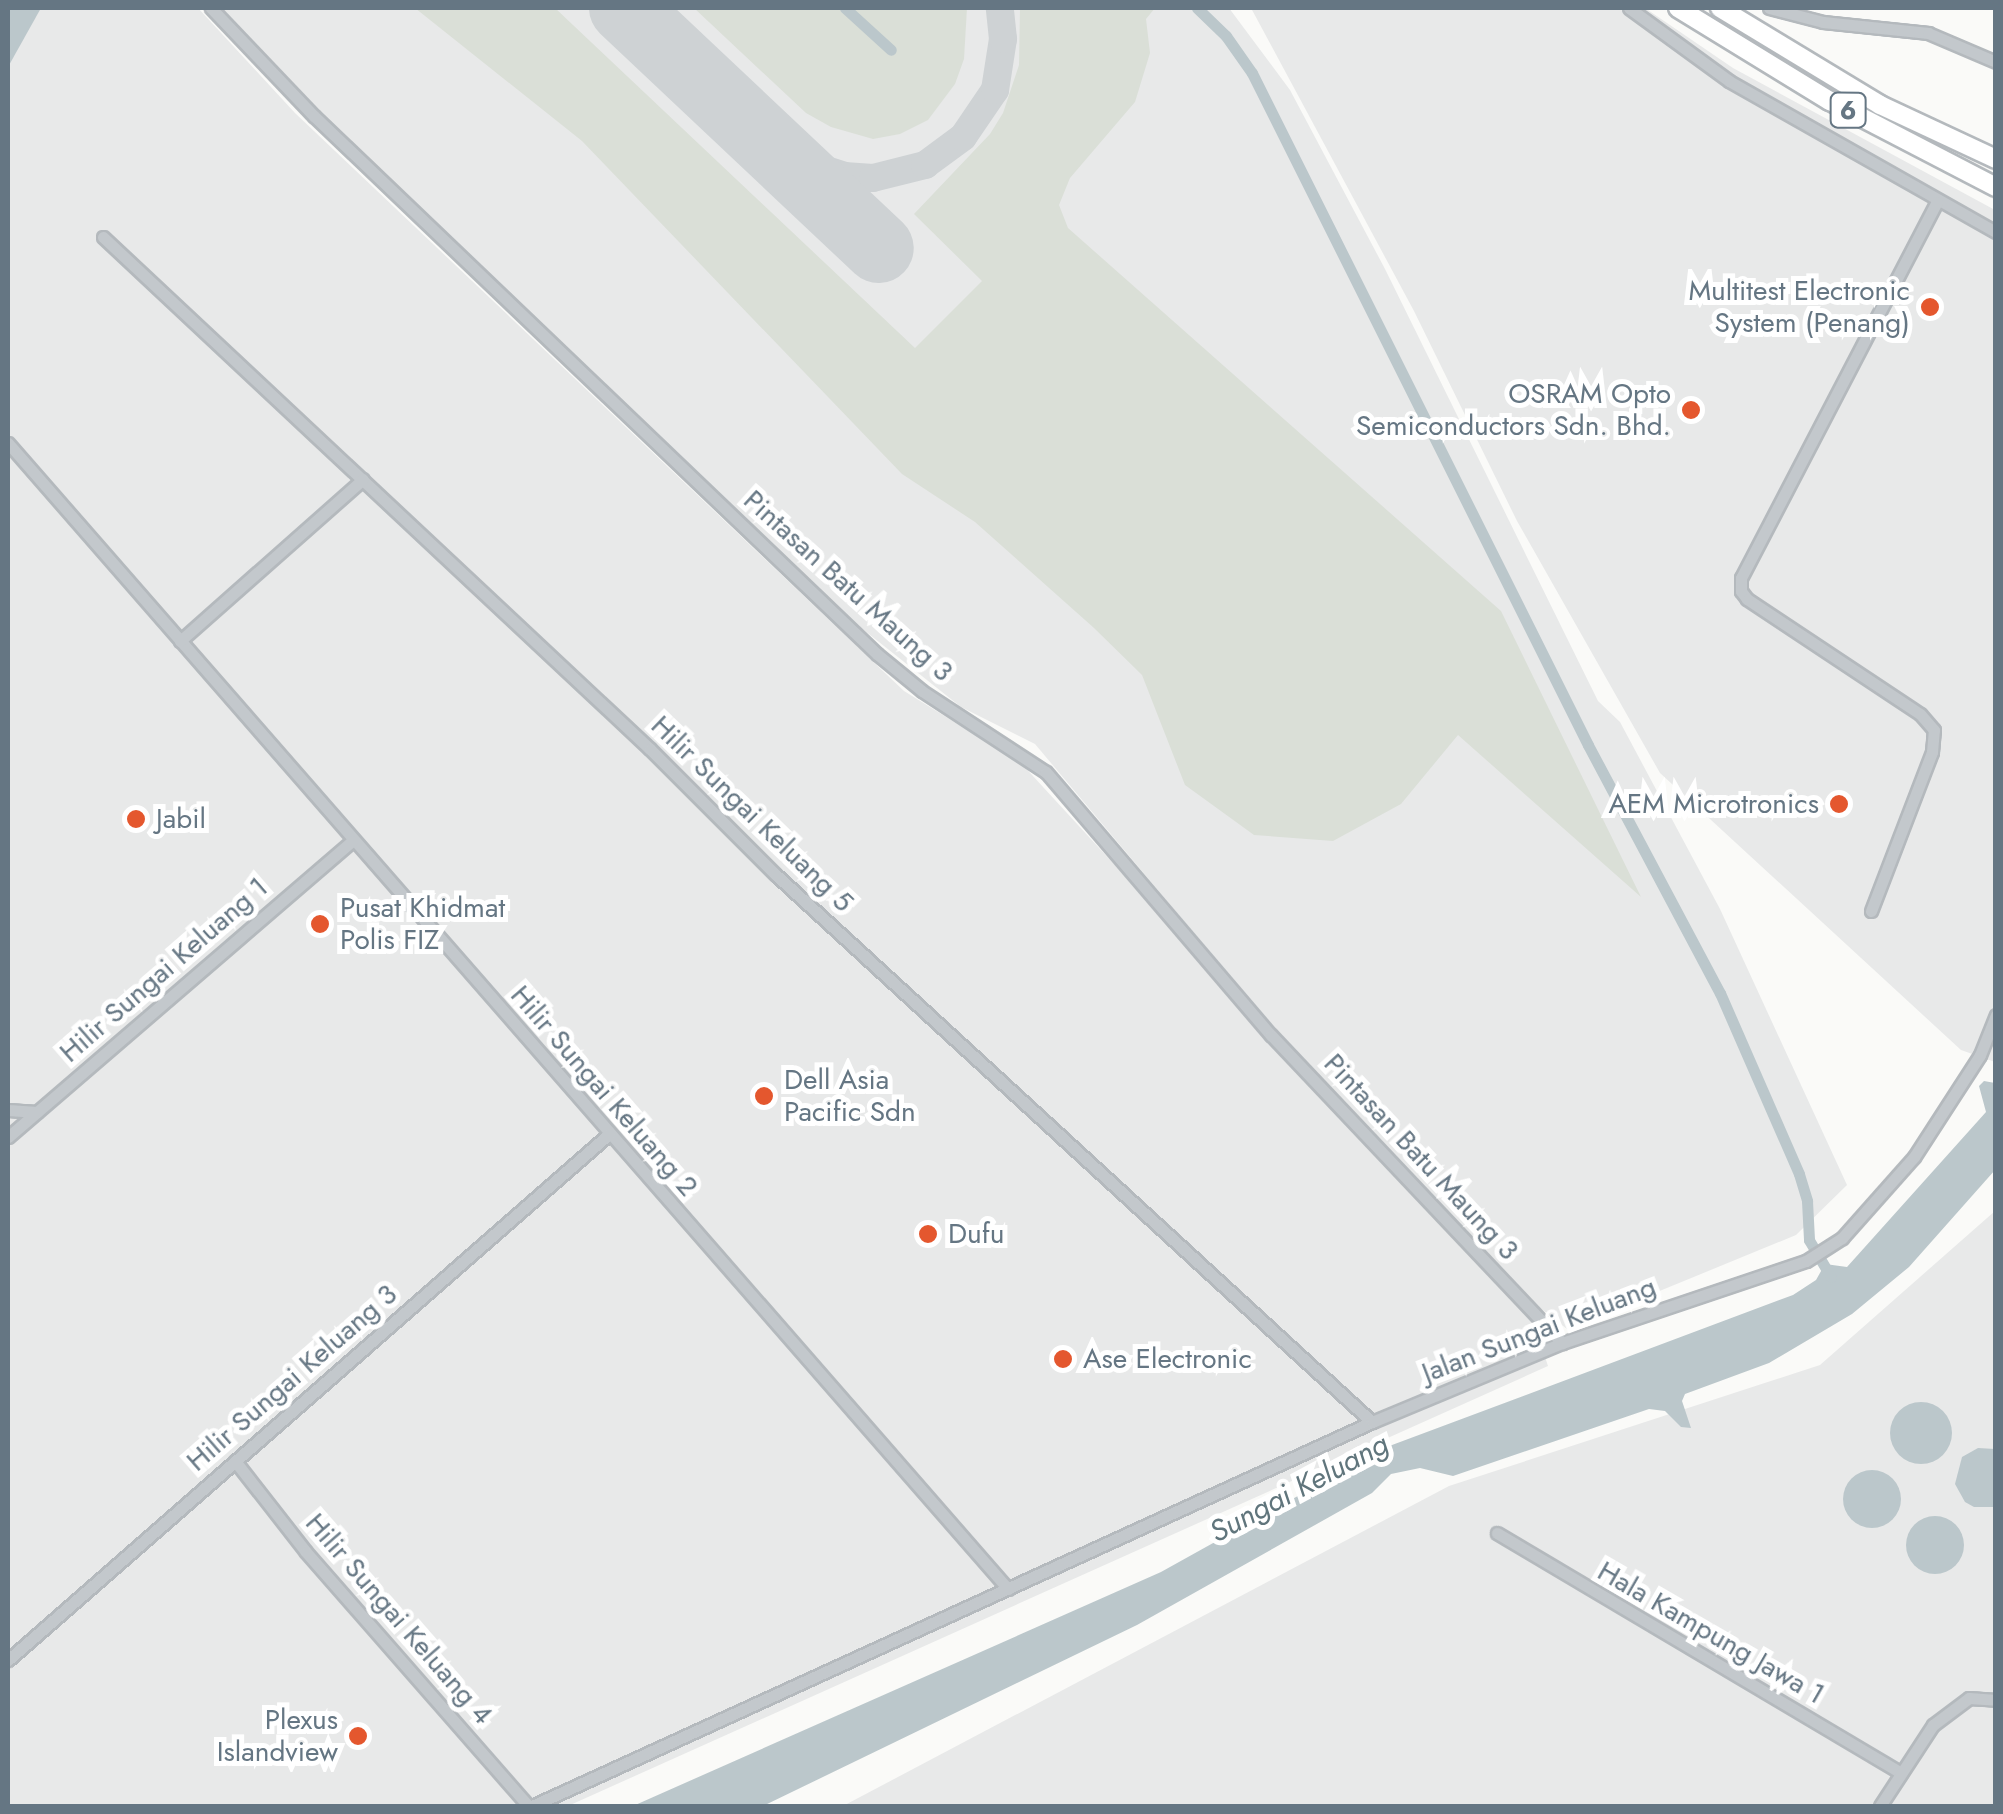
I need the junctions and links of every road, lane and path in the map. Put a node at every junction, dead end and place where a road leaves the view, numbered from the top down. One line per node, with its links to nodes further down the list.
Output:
1 (210, 8): 22 (street, Pintasan Batu Maung 3)
2 (1629, 8): 9 (street)
3 (1678, 8): 8 (highway, 6)
4 (1720, 8): 7 (highway, 6)
5 (1769, 8): 6 (street)
6 (1996, 62)
7 (1996, 159)
8 (1996, 186)
9 (1938, 202): 10 (street); 16 (street)
10 (1996, 232)
11 (102, 237): 13 (street, Hilir Sungai Keluang 5)
12 (8, 443): 14 (street, Hilir Sungai Keluang 2)
13 (363, 479): 14 (street); 23 (street, Hilir Sungai Keluang 5)
14 (180, 641): 15 (street, Hilir Sungai Keluang 2)
15 (352, 841): 19 (street, Hilir Sungai Keluang 1); 20 (street, Hilir Sungai Keluang 2)
16 (1870, 911)
17 (1996, 1014): 22 (street, Jalan Sungai Keluang)
18 (8, 1110): 19 (street)
19 (37, 1112): 21 (street, Hilir Sungai Keluang 1)
20 (609, 1134): 24 (street, Hilir Sungai Keluang 3); 26 (street, Hilir Sungai Keluang 2)
21 (8, 1136)
22 (1562, 1343): 23 (street, Jalan Sungai Keluang)
23 (1372, 1422): 26 (street, Jalan Sungai Keluang)
24 (235, 1461): 27 (street, Hilir Sungai Keluang 3); 30 (street, Hilir Sungai Keluang 4)
25 (1497, 1533): 29 (street, Hala Kampung Jawa 1)
26 (1008, 1590): 30 (street, Jalan Sungai Keluang)
27 (8, 1660)
28 (1996, 1700): 29 (street)
29 (1901, 1773): 31 (street)
30 (530, 1806)
31 (1880, 1806)

